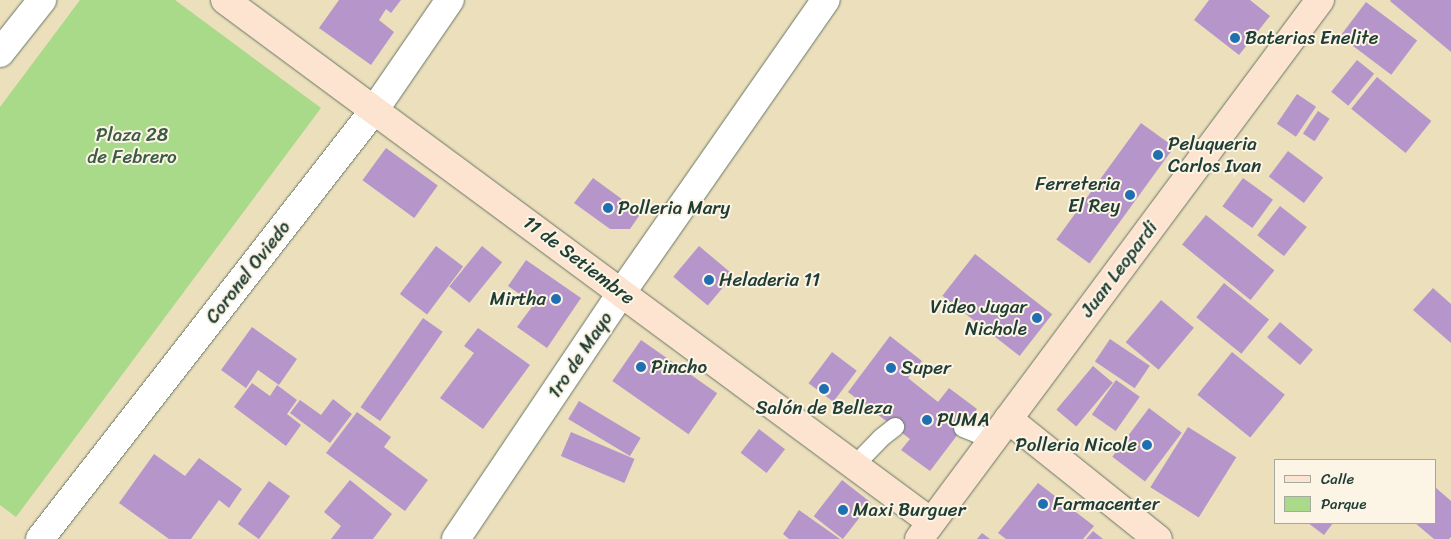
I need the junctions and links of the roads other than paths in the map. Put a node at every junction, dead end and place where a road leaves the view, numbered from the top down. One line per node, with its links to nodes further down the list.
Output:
1 (42, 0): 7 (street)
2 (225, 0): 6 (main road, 11 de Setiembre)
3 (450, 0): 8 (street, Coronel Oviedo)
4 (826, 0): 9 (street, 1ro de Mayo)
5 (1320, 0): 12 (main road, Juan Leopardi)
6 (250, 9): 8 (main road, 11 de Setiembre)
7 (0, 53)
8 (375, 109): 9 (main road, 11 de Setiembre); 15 (street, Coronel Oviedo)
9 (622, 292): 13 (main road, 11 de Setiembre); 16 (street, 1ro de Mayo)
10 (895, 427): 13 (lane)
11 (962, 428): 12 (lane)
12 (1000, 430): 14 (main road, Juan Leopardi); 17 (main road)
13 (855, 465): 14 (main road, 11 de Setiembre)
14 (925, 530)
15 (40, 539)
16 (456, 539)
17 (1158, 539)

